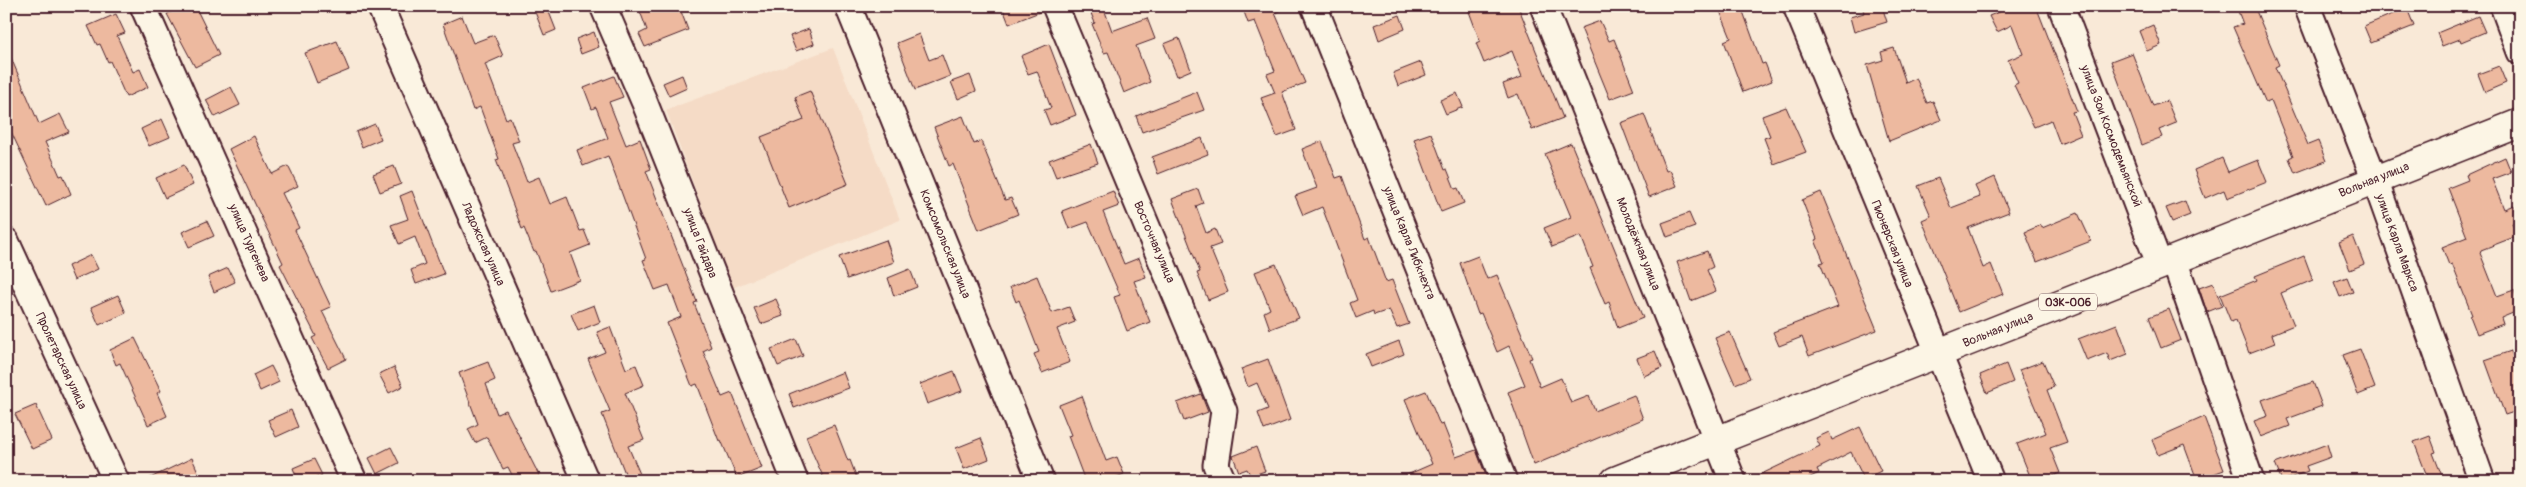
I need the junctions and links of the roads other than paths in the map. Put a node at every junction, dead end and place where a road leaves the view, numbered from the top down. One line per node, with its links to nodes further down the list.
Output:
1 (143, 6): 20 (street, улица Тургенева)
2 (380, 6): 21 (street, Ладожская улица)
3 (603, 6): 22 (street, улица Гайдара)
4 (848, 6): 23 (street, Комсомольская улица)
5 (1055, 6): 24 (street, Восточная улица)
6 (1314, 6): 25 (street, улица Карла Либкнехта)
7 (1544, 6): 18 (street, Молодёжная улица)
8 (1796, 6): 17 (street, Пионерская улица)
9 (2061, 6): 16 (street, улица Зои Космодемьянской)
10 (2307, 6): 14 (street, улица Карла Маркса)
11 (2503, 6): 12 (street)
12 (2520, 52)
13 (2520, 123): 14 (main road, Вольная улица / 03К-006)
14 (2375, 180): 16 (main road, Вольная улица / 03К-006); 30 (street, улица Карла Маркса)
15 (6, 241): 19 (street, Пролетарская улица)
16 (2167, 263): 17 (main road, Вольная улица / 03К-006); 29 (street, улица Зои Космодемьянской)
17 (1938, 354): 18 (main road, Вольная улица / 03К-006); 28 (street, Пионерская улица)
18 (1716, 440): 26 (main road, Вольная улица / 03К-006); 27 (street, Молодёжная улица)
19 (116, 481)
20 (354, 481)
21 (586, 481)
22 (795, 481)
23 (1041, 481)
24 (1222, 481)
25 (1504, 481)
26 (1615, 481)
27 (1733, 481)
28 (1990, 481)
29 (2251, 481)
30 (2482, 481)

